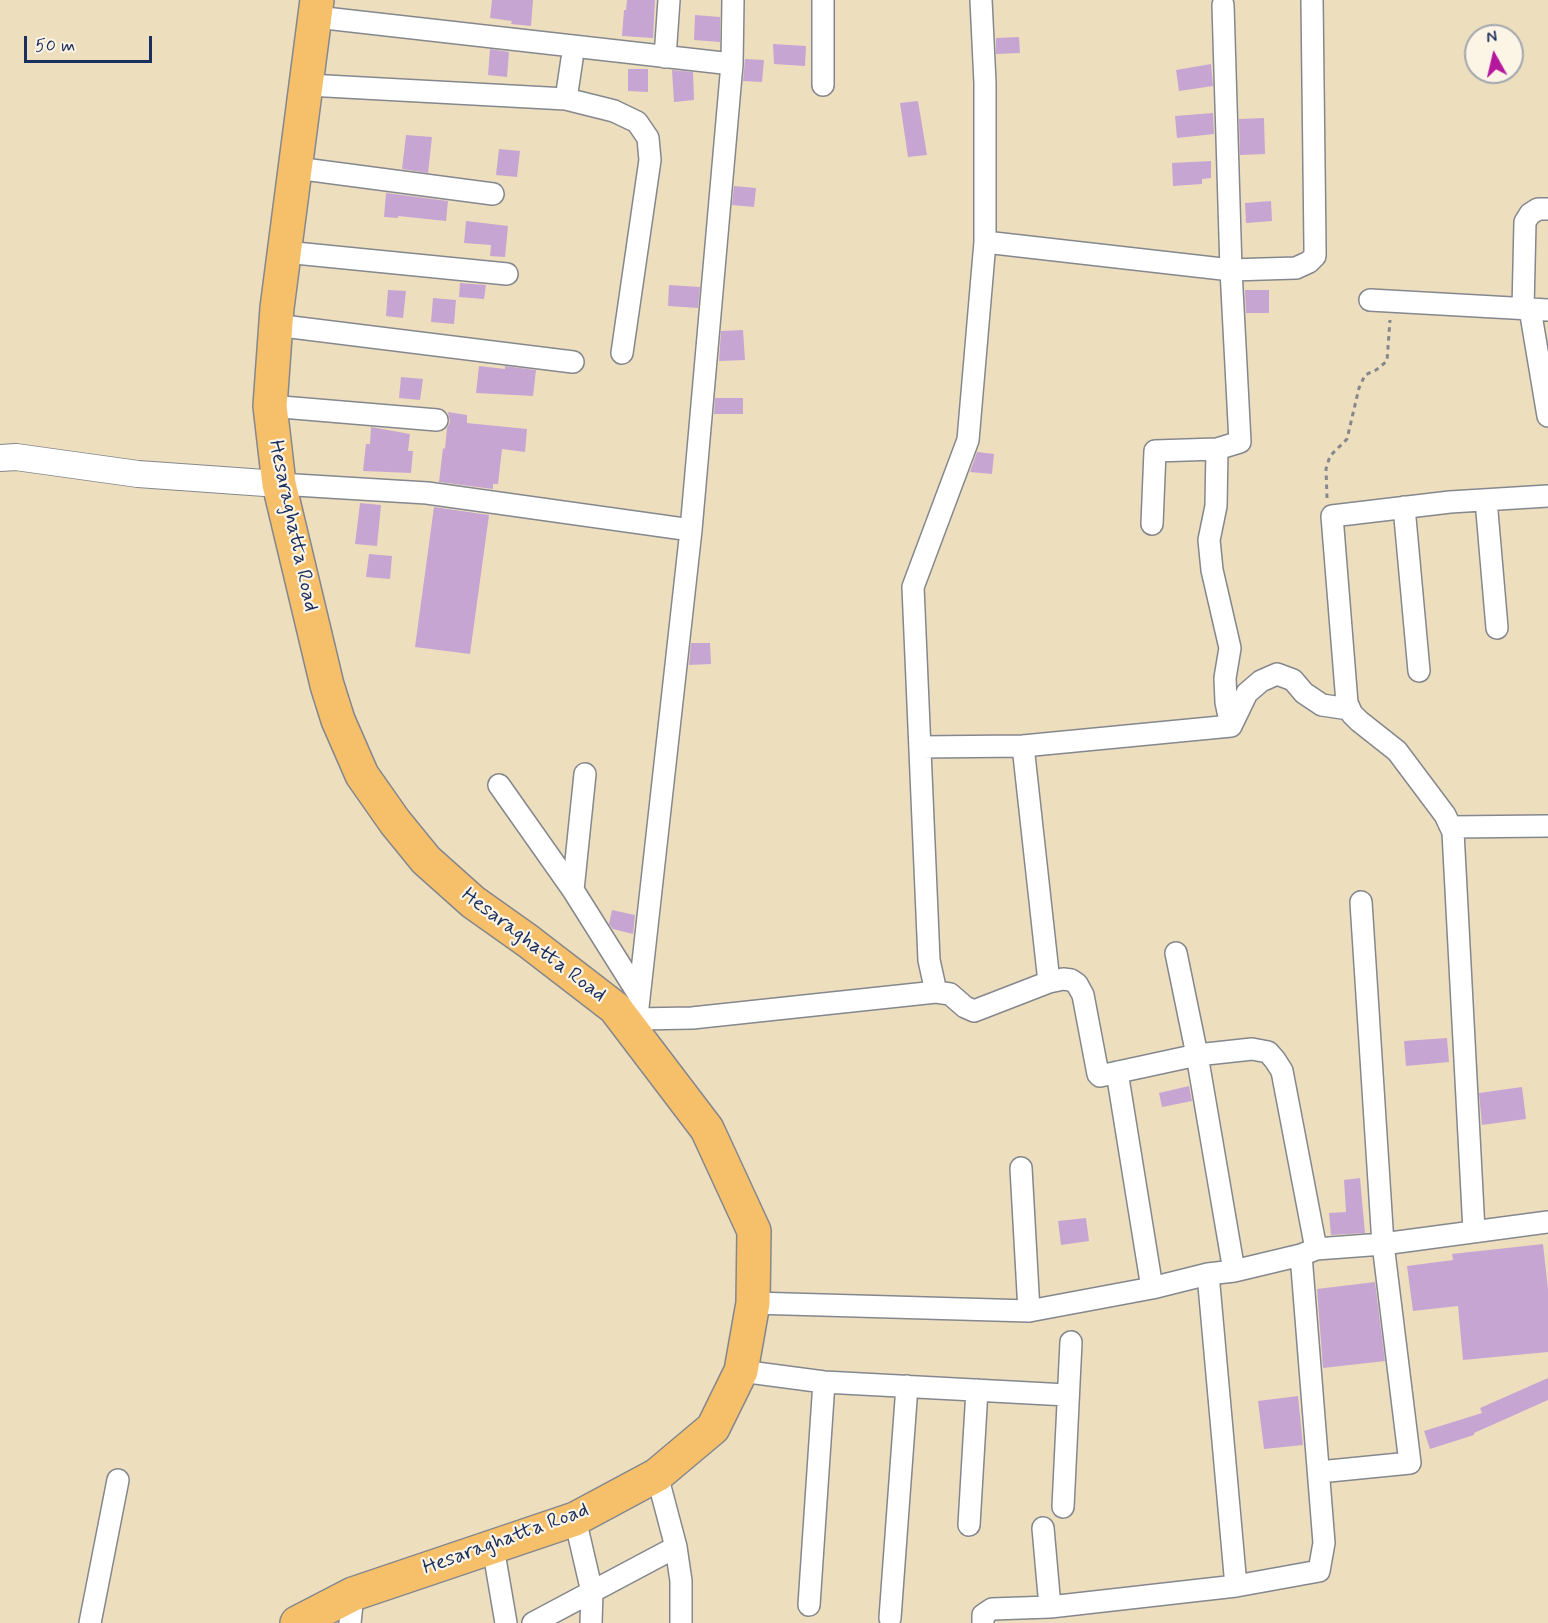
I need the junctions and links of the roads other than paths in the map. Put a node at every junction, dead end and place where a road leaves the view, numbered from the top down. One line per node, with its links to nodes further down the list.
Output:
1 (669, 0): 8 (street)
2 (734, 0): 10 (street)
3 (823, 0): 12 (street)
4 (981, 0): 17 (street)
5 (1312, 0): 19 (street)
6 (1223, 5): 19 (street)
7 (317, 8): 8 (street); 11 (main road, Hesaraghatta Road)
8 (665, 57): 10 (street)
9 (572, 59): 13 (street)
10 (732, 64): 36 (street)
11 (308, 85): 13 (street); 14 (main road, Hesaraghatta Road)
12 (823, 85)
13 (566, 99): 24 (street)
14 (296, 168): 15 (street); 18 (main road, Hesaraghatta Road)
15 (493, 194)
16 (1548, 209): 22 (street)
17 (985, 242): 19 (street); 42 (street)
18 (285, 252): 20 (street); 23 (main road, Hesaraghatta Road)
19 (1232, 270): 29 (street)
20 (507, 274)
21 (1370, 300): 22 (street)
22 (1534, 309): 27 (street)
23 (275, 325): 25 (street); 26 (main road, Hesaraghatta Road)
24 (622, 354)
25 (573, 362)
26 (270, 406): 28 (street); 31 (main road, Hesaraghatta Road)
27 (1548, 416)
28 (437, 420)
29 (1217, 449): 35 (street); 40 (street)
30 (0, 458): 31 (street)
31 (279, 484): 36 (street); 53 (main road, Hesaraghatta Road)
32 (1548, 496): 33 (street)
33 (1486, 500): 34 (street); 37 (street)
34 (1404, 507): 38 (street); 39 (street)
35 (1152, 524)
36 (691, 530): 52 (street)
37 (1497, 628)
38 (1419, 671)
39 (1350, 709): 40 (street); 46 (street)
40 (1231, 726): 41 (street)
41 (1023, 746): 42 (street); 50 (street)
42 (920, 747): 51 (street)
43 (585, 774): 47 (street)
44 (499, 785): 47 (street)
45 (1548, 826): 46 (street)
46 (1452, 827): 58 (street)
47 (573, 890): 52 (street)
48 (1361, 902): 59 (street)
49 (1176, 953): 54 (street)
50 (1049, 982): 51 (street); 55 (street)
51 (936, 992): 53 (street)
52 (639, 995): 53 (street)
53 (636, 1026): 64 (main road, Hesaraghatta Road)
54 (1197, 1055): 55 (street); 60 (street); 61 (street)
55 (1117, 1072): 63 (street)
56 (1021, 1168): 65 (street)
57 (1548, 1222): 58 (street)
58 (1474, 1232): 59 (street)
59 (1383, 1244): 60 (street); 72 (street)
60 (1309, 1252): 61 (street); 72 (street)
61 (1234, 1271): 62 (street)
62 (1208, 1274): 63 (street); 81 (street)
63 (1152, 1288): 65 (street)
64 (753, 1303): 65 (street); 67 (main road, Hesaraghatta Road)
65 (1029, 1311)
66 (1071, 1342): 71 (street)
67 (741, 1371): 68 (street); 73 (main road, Hesaraghatta Road)
68 (824, 1382): 69 (street); 83 (street)
69 (907, 1386): 70 (street); 86 (street)
70 (976, 1390): 71 (street); 77 (street)
71 (1067, 1395): 75 (street)
72 (1318, 1472): 81 (street)
73 (657, 1475): 76 (main road, Hesaraghatta Road); 79 (street)
74 (118, 1480): 87 (street)
75 (1063, 1507)
76 (575, 1519): 80 (main road, Hesaraghatta Road); 82 (street)
77 (969, 1524)
78 (1043, 1528): 84 (street)
79 (676, 1546): 82 (street); 92 (street)
80 (493, 1547): 85 (main road, Hesaraghatta Road); 89 (street)
81 (1236, 1586): 84 (street)
82 (592, 1592): 90 (street); 91 (street)
83 (809, 1605)
84 (1050, 1607): 93 (street)
85 (351, 1609): 88 (main road, Hesaraghatta Road)
86 (890, 1618)
87 (90, 1623)
88 (297, 1623)
89 (506, 1623)
90 (533, 1623)
91 (591, 1623)
92 (681, 1623)
93 (983, 1623)

